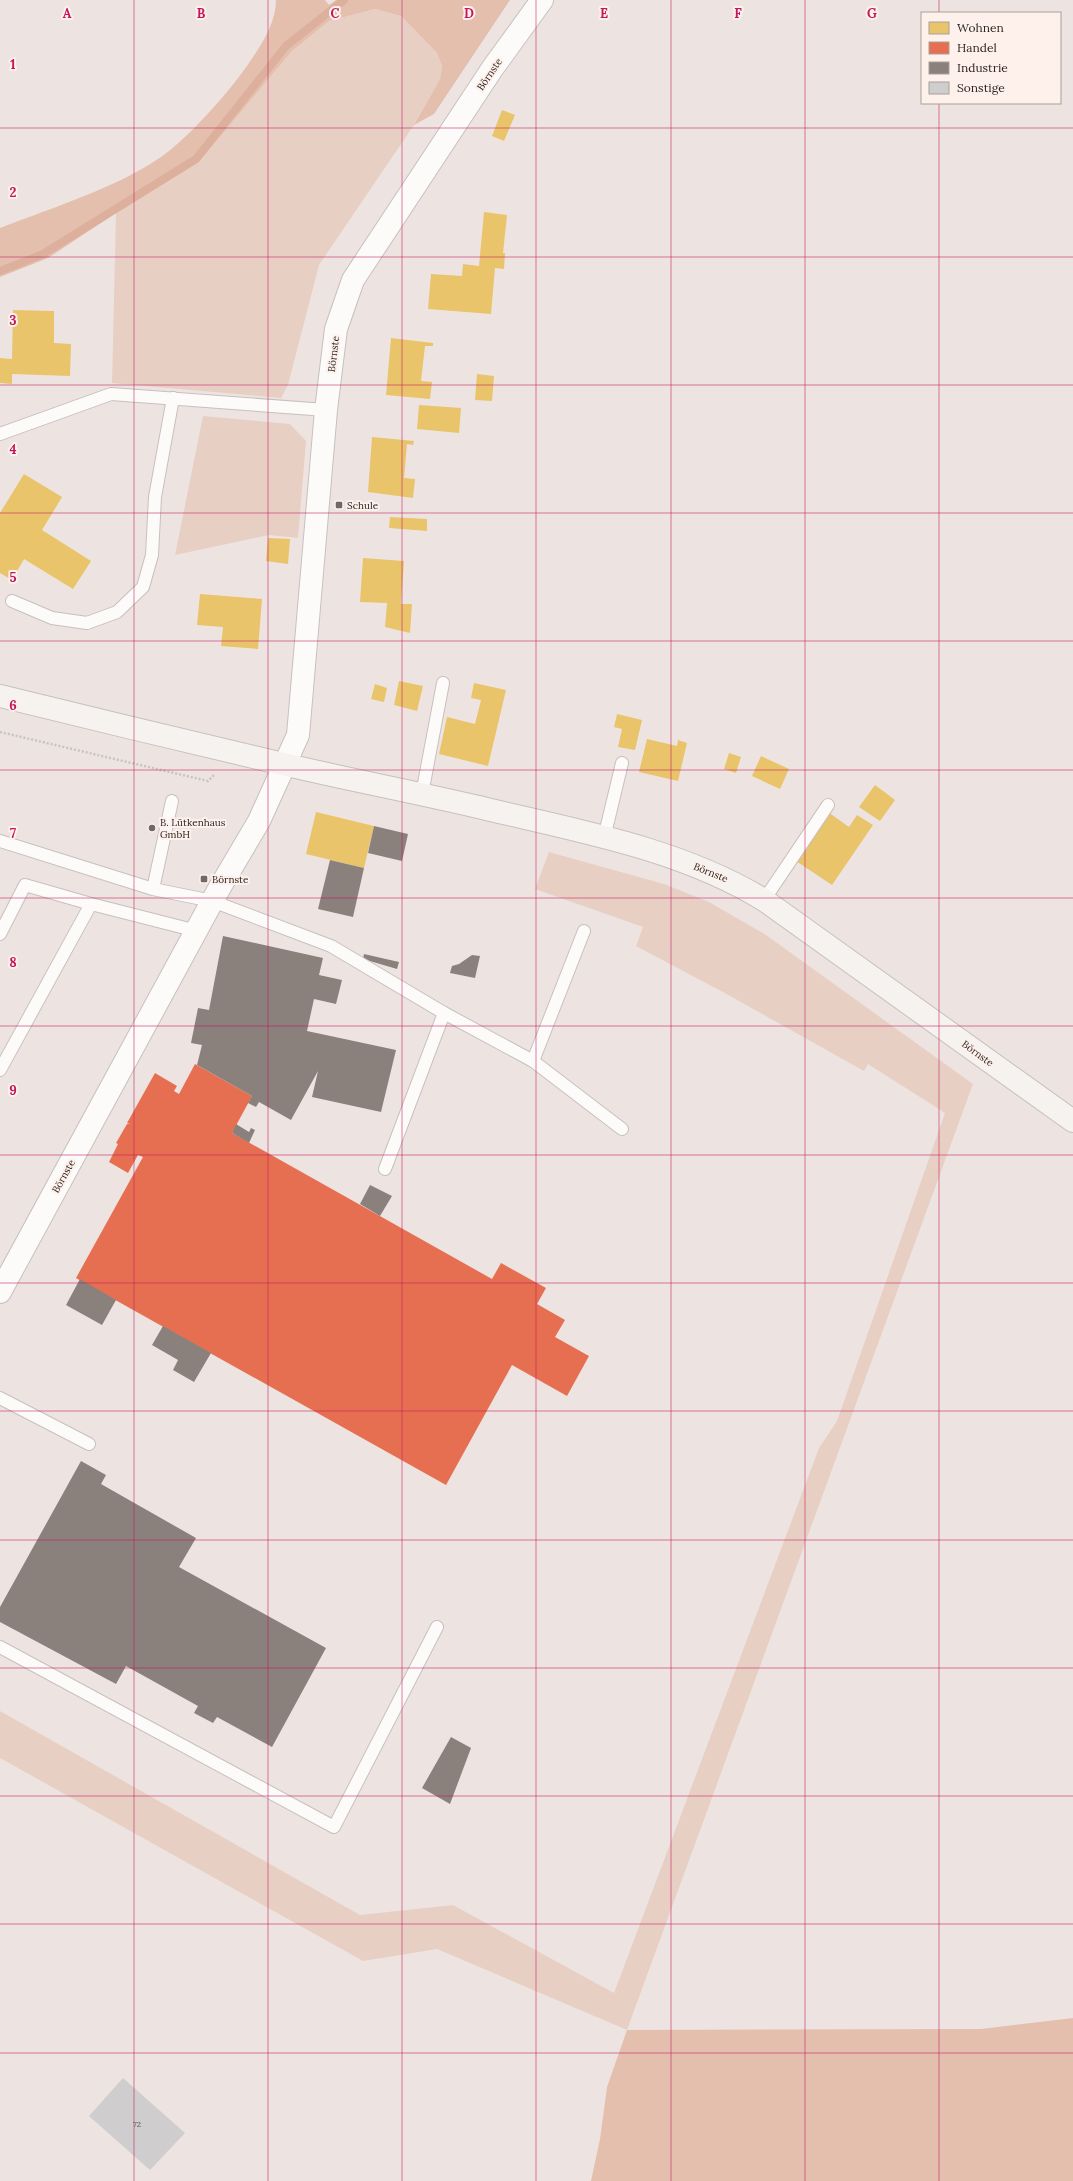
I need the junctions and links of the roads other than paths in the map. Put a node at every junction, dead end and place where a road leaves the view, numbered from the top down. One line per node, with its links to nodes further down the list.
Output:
1 (542, 0): 3 (street, Börnste)
2 (172, 398): 3 (lane); 4 (lane); 5 (lane)
3 (326, 410): 9 (street, Börnste)
4 (0, 434)
5 (12, 601)
6 (443, 683): 10 (lane)
7 (0, 696): 9 (street, Börnste)
8 (622, 763): 13 (lane)
9 (284, 764): 10 (street, Börnste); 17 (street, Börnste)
10 (422, 794): 13 (street, Börnste)
11 (172, 800): 15 (lane)
12 (828, 805): 16 (lane)
13 (604, 838): 16 (street, Börnste)
14 (0, 841): 15 (lane)
15 (153, 889): 17 (lane)
16 (764, 900): 25 (street, Börnste)
17 (212, 901): 19 (street, Börnste); 22 (lane)
18 (91, 904): 19 (lane); 21 (lane); 24 (lane)
19 (197, 931): 28 (street, Börnste)
20 (584, 931): 23 (lane)
21 (0, 934)
22 (444, 1013): 23 (lane); 27 (lane)
23 (533, 1061): 26 (lane)
24 (0, 1070)
25 (1073, 1121)
26 (622, 1129)
27 (385, 1169)
28 (0, 1292)
29 (0, 1398): 30 (lane)
30 (89, 1444)
31 (437, 1627): 32 (lane)
32 (0, 1647)

